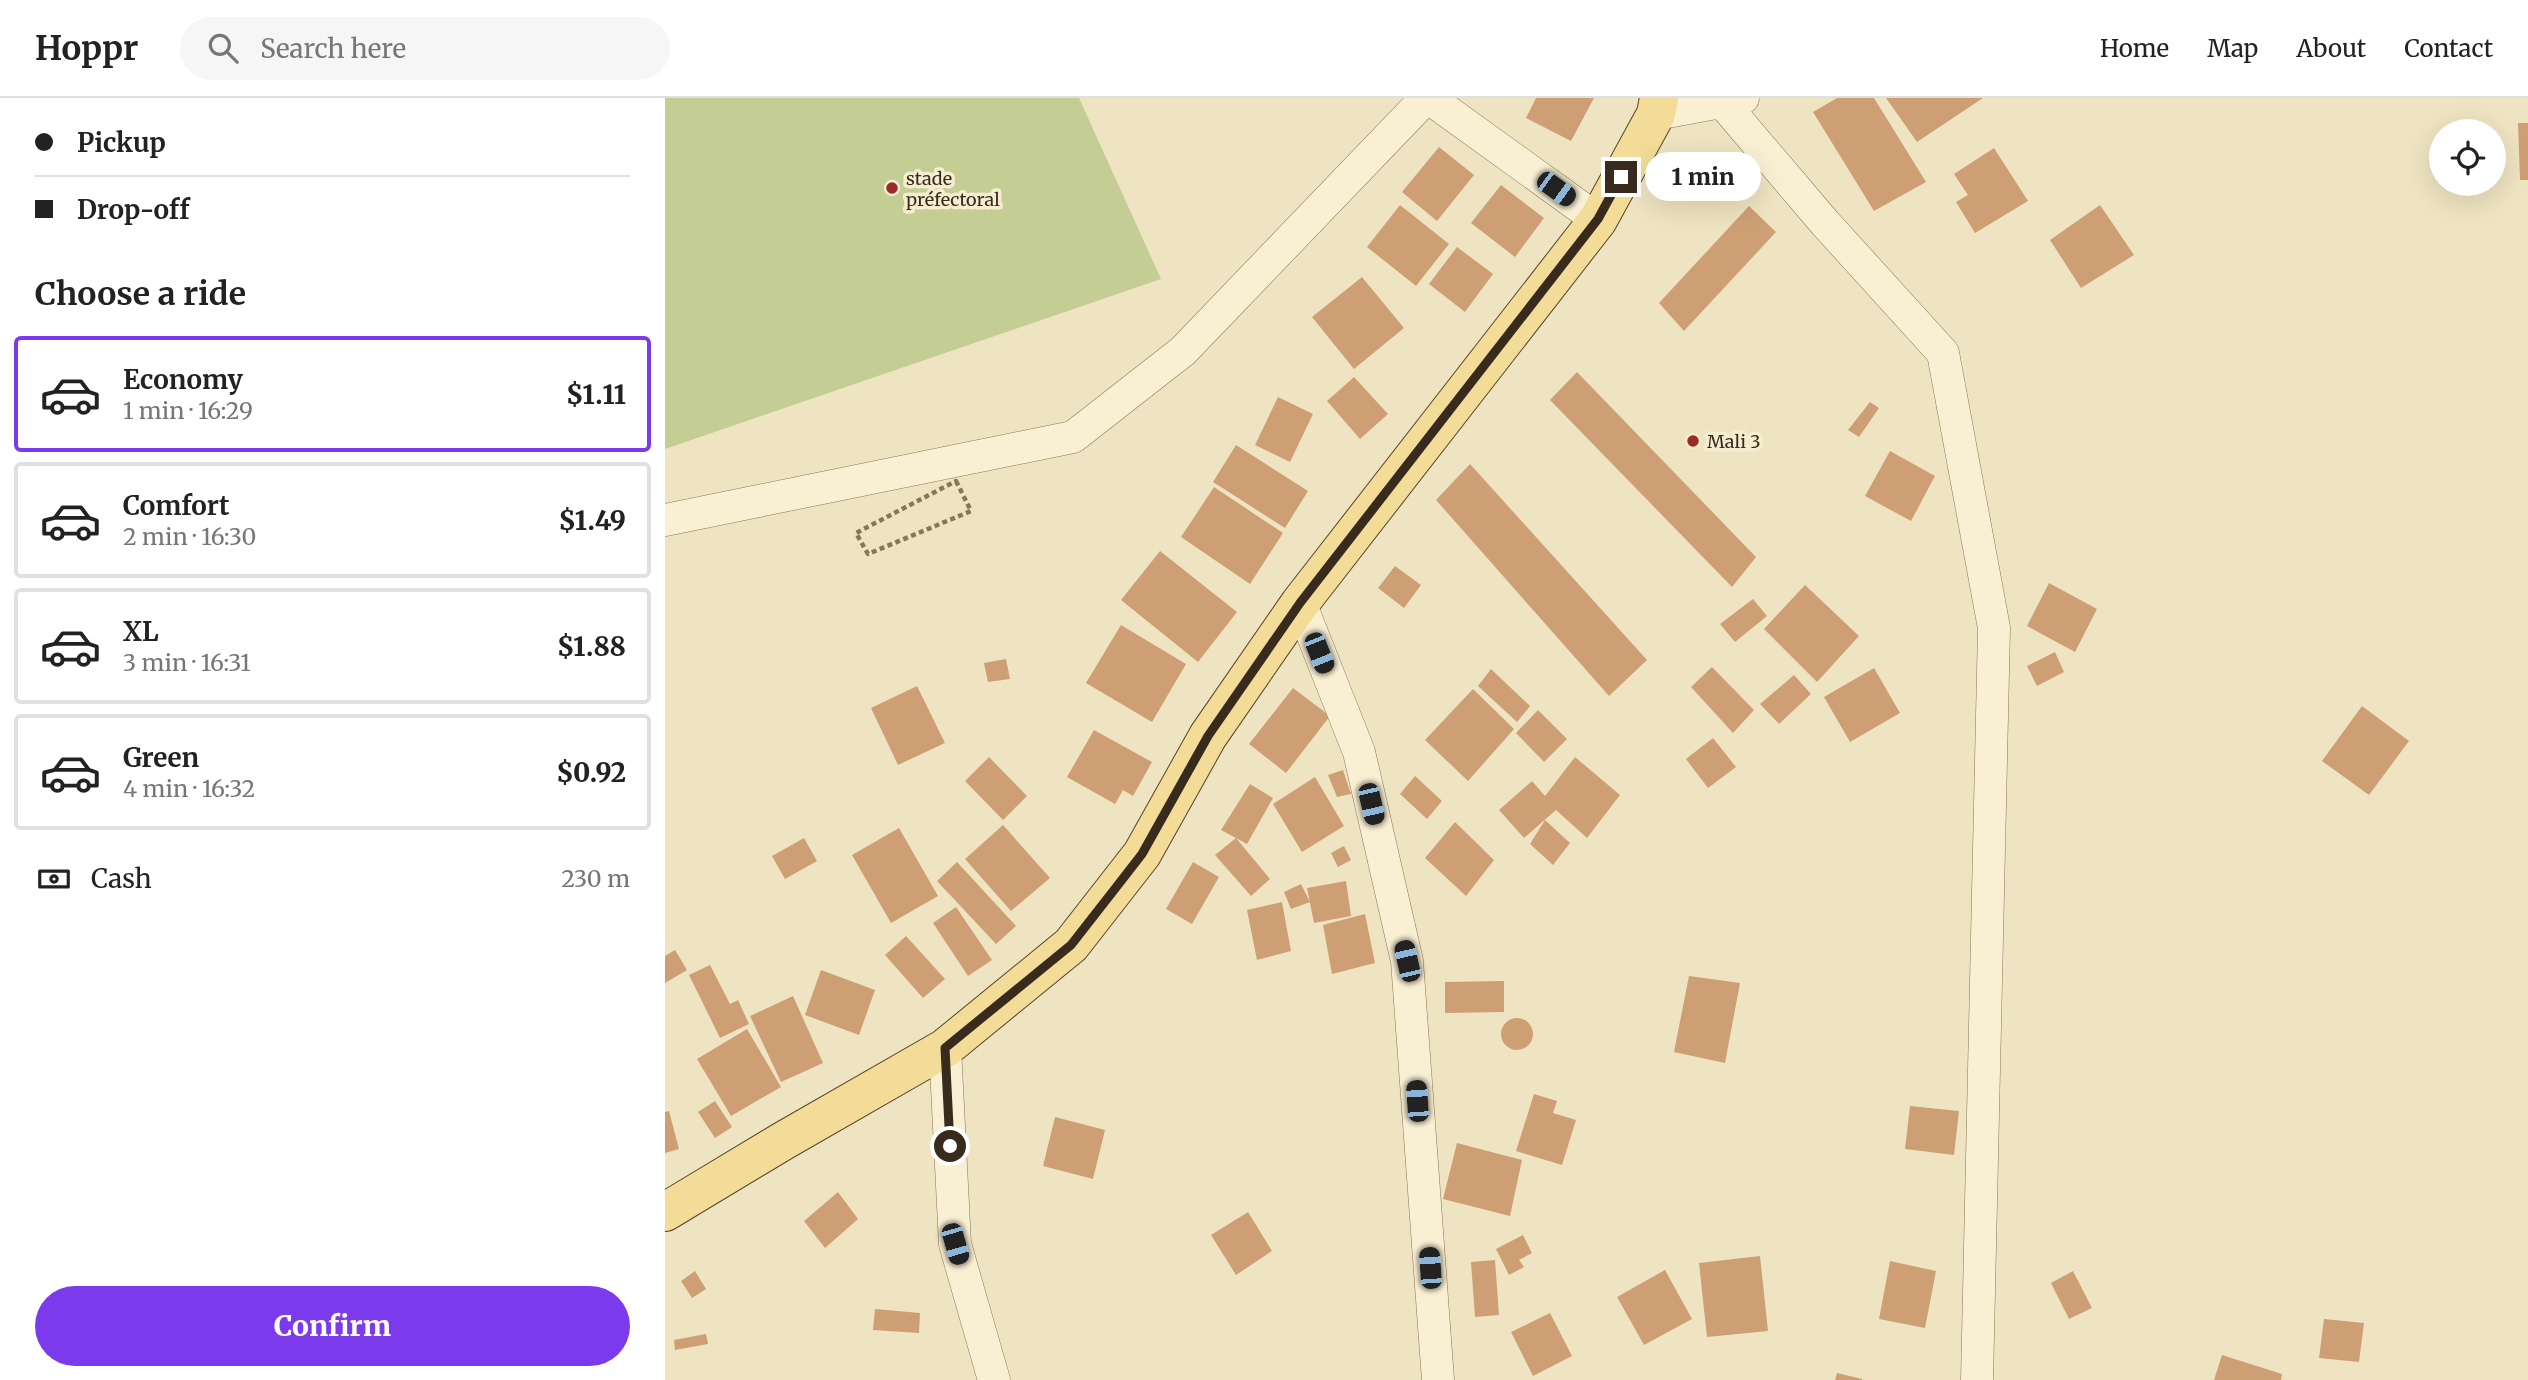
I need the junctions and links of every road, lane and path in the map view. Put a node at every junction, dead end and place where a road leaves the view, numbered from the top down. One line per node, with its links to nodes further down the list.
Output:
1 (1428, 98): 4 (street); 6 (street)
2 (1734, 100): 3 (street); 13 (street)
3 (1658, 106): 4 (main road)
4 (1598, 219): 8 (main road)
5 (971, 511): 7 (path)
6 (665, 520)
7 (856, 533)
8 (1300, 603): 9 (main road); 12 (street)
9 (945, 1048): 10 (main road); 11 (street)
10 (665, 1212)
11 (994, 1380)
12 (1439, 1380)
13 (1977, 1380)

